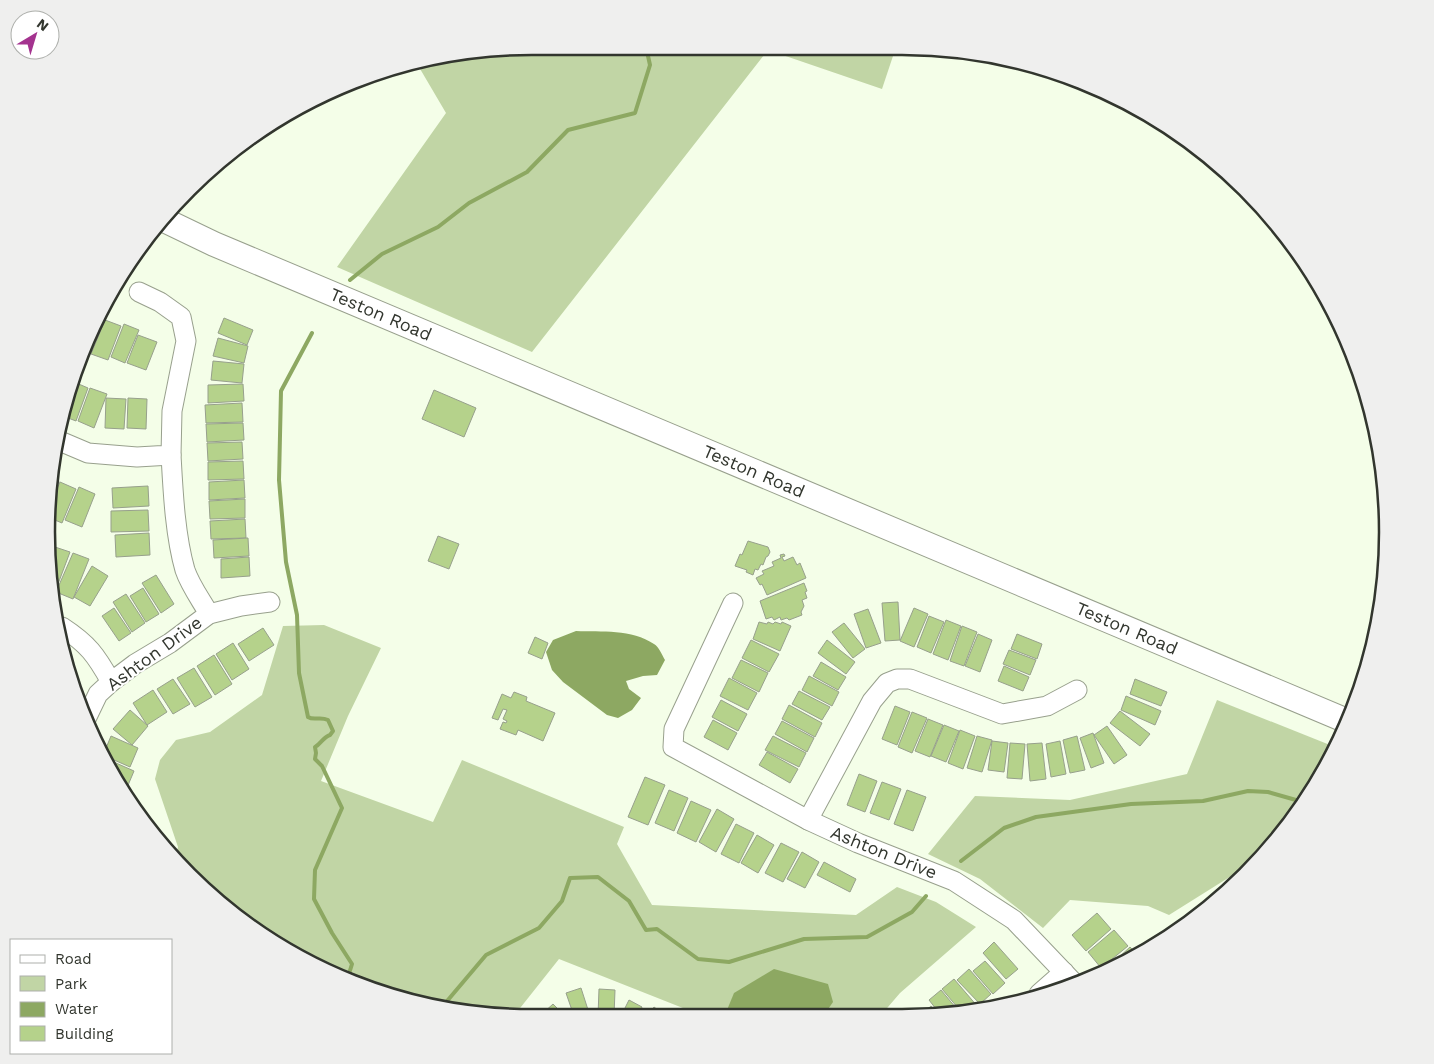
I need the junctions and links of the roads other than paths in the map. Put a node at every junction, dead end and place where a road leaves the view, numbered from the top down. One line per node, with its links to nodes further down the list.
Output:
1 (169, 222): 12 (main road, Teston Road)
2 (139, 292): 4 (street)
3 (63, 442): 4 (street)
4 (171, 455): 7 (street)
5 (270, 602): 7 (street, Ashton Drive)
6 (733, 603): 13 (street, Ashton Drive)
7 (209, 614): 9 (street, Ashton Drive)
8 (65, 629): 9 (street)
9 (111, 682): 11 (street, Ashton Drive)
10 (1076, 690): 13 (street)
11 (90, 711)
12 (1341, 719)
13 (808, 820): 14 (street, Ashton Drive)
14 (1069, 978)

